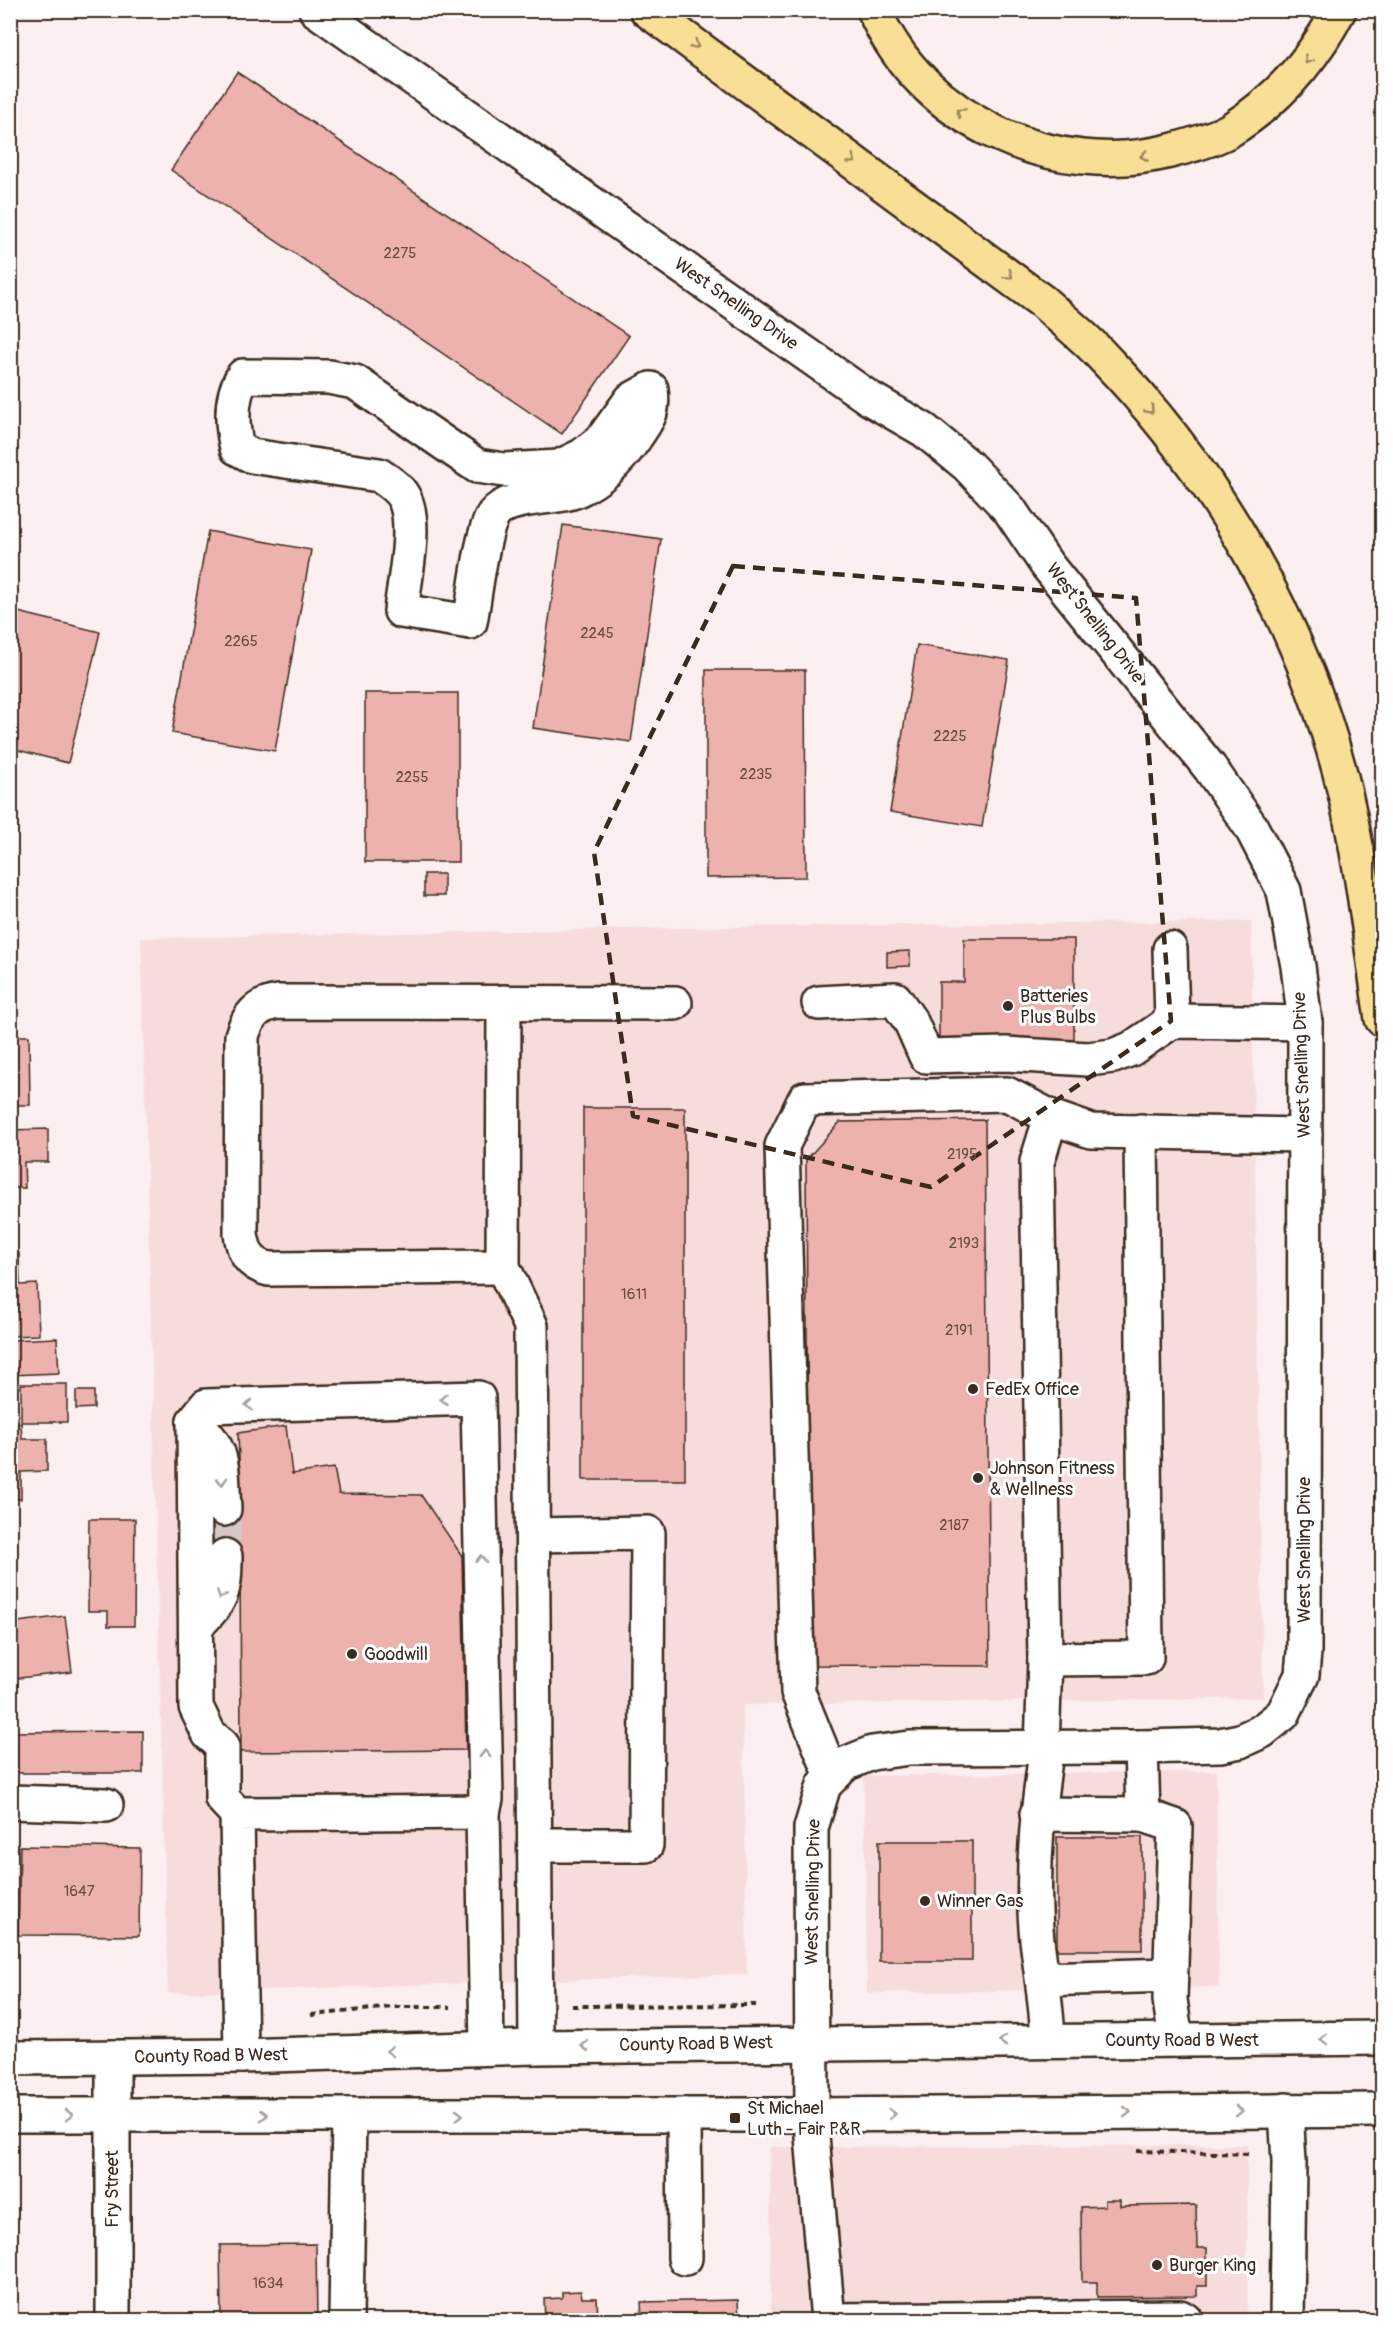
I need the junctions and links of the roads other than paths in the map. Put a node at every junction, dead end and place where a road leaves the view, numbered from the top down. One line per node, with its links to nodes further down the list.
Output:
1 (316, 10): 12 (street, West Snelling Drive)
2 (647, 10): 10 (highway, one-way to 10)
3 (874, 10): 4 (highway, one-way to 3)
4 (1339, 10)
5 (651, 389): 5 (street)
6 (1170, 949): 11 (street)
7 (504, 1002): 8 (street); 18 (street); 18 (street)
8 (675, 1003)
9 (819, 1003): 13 (street)
10 (1383, 1019)
11 (1172, 1021): 12 (street); 13 (street)
12 (1305, 1023): 17 (street, West Snelling Drive)
13 (1006, 1054): 14 (street)
14 (1007, 1094): 15 (street); 27 (street)
15 (1050, 1117): 16 (street); 24 (street)
16 (1141, 1131): 17 (street); 24 (street)
17 (1305, 1135): 25 (street, West Snelling Drive)
18 (504, 1267): 21 (street)
19 (194, 1421): 20 (street, one-way to 20); 23 (street); 30 (street, one-way to 19)
20 (224, 1509)
21 (533, 1535): 34 (street); 34 (street)
22 (225, 1557): 23 (street, one-way to 23)
23 (196, 1626): 31 (street)
24 (1045, 1659): 26 (street)
25 (1141, 1747): 26 (street, West Snelling Drive); 33 (street)
26 (1045, 1748): 27 (street, West Snelling Drive); 32 (street)
27 (832, 1776): 40 (street, West Snelling Drive)
28 (10, 1802): 29 (street)
29 (106, 1805)
30 (483, 1812): 31 (street); 42 (street)
31 (237, 1814): 43 (street)
32 (1036, 1814): 33 (street); 36 (street)
33 (1143, 1815): 35 (street)
34 (535, 1845): 41 (street)
35 (1170, 1975): 36 (street); 38 (street)
36 (1043, 1979): 39 (street)
37 (1383, 2038): 38 (street, County Road B West, one-way to 38)
38 (1176, 2040): 39 (street, County Road B West)
39 (1048, 2041): 40 (street, County Road B West, one-way to 40)
40 (812, 2043): 41 (street, County Road B West, one-way to 41); 52 (street, West Snelling Drive)
41 (536, 2047): 42 (street, County Road B West)
42 (487, 2048): 43 (street, County Road B West, one-way to 43)
43 (241, 2055): 44 (street, County Road B West)
44 (112, 2057): 45 (street, County Road B West); 49 (street, Fry Street)
45 (10, 2058)
46 (1286, 2110): 47 (street); 52 (street, one-way to 46); 58 (street)
47 (1383, 2110)
48 (10, 2115): 49 (street, one-way to 49)
49 (112, 2115): 50 (street, one-way to 50); 54 (street, Fry Street)
50 (349, 2115): 51 (street, one-way to 51); 55 (street)
51 (684, 2115): 52 (street); 53 (street)
52 (812, 2115): 56 (street, West Snelling Drive)
53 (685, 2258)
54 (113, 2320)
55 (346, 2320)
56 (828, 2320): 57 (street)
57 (1186, 2320)
58 (1287, 2320)

